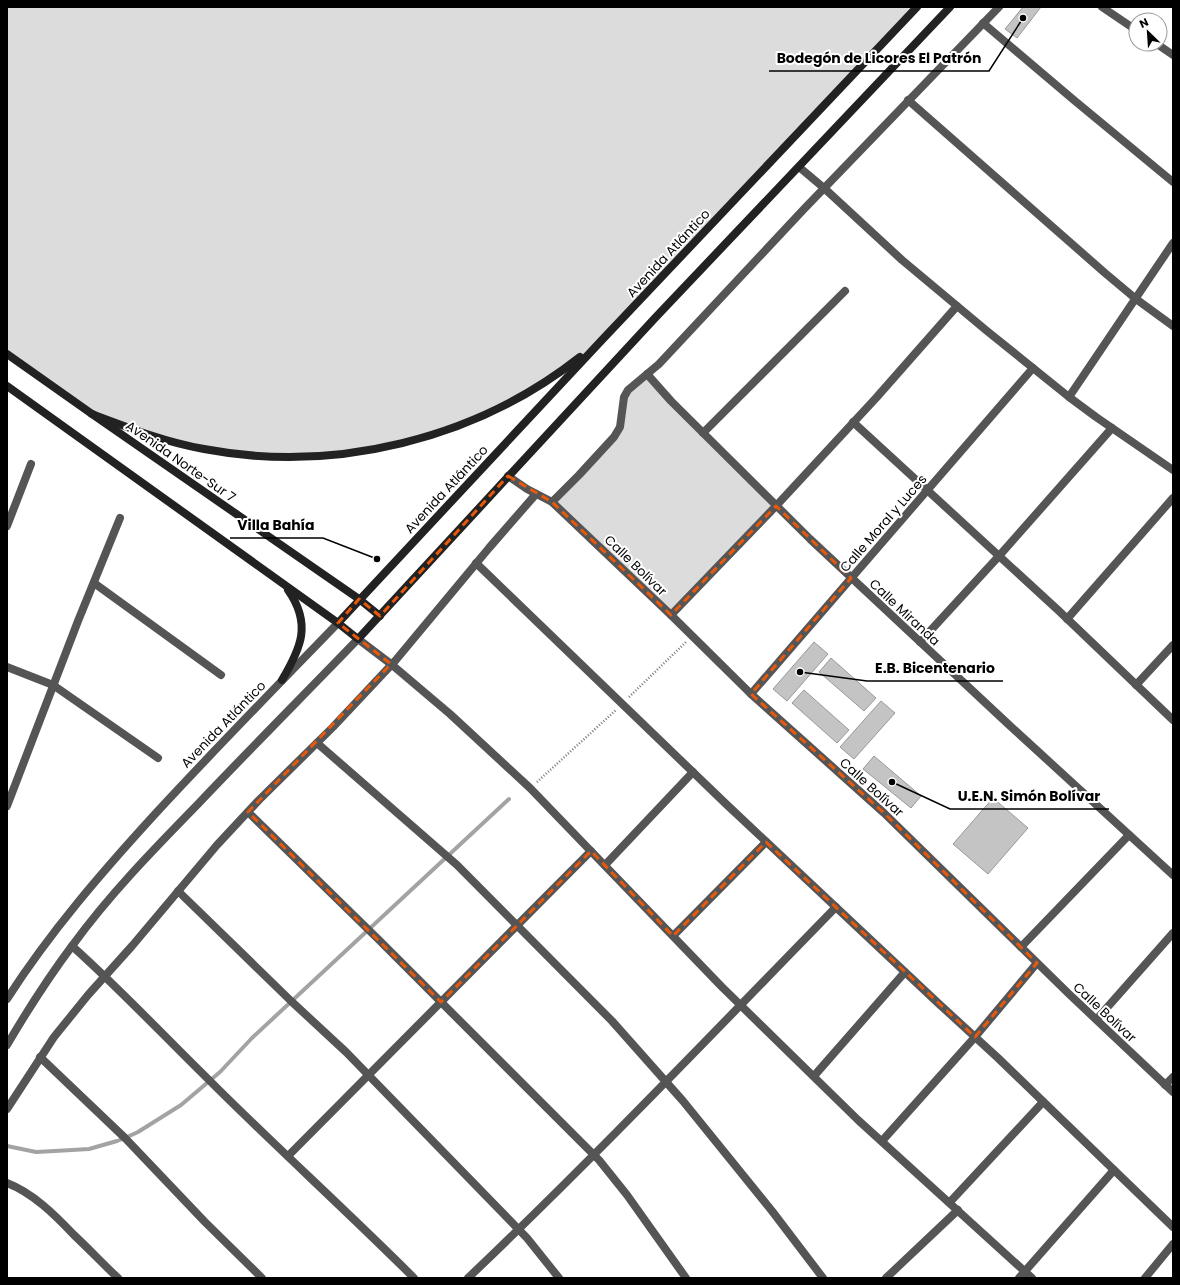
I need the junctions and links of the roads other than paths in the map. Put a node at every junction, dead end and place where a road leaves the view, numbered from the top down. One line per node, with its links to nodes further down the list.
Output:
1 (917, 7): 16 (main road, Avenida Atlántico)
2 (950, 7): 8 (main road)
3 (999, 7): 5 (street)
4 (1102, 7): 6 (street)
5 (984, 23): 7 (street); 9 (street)
6 (1128, 25)
7 (908, 100): 10 (street); 13 (street)
8 (799, 167): 10 (street); 28 (main road)
9 (1173, 182)
10 (824, 188): 14 (street); 19 (street)
11 (1173, 243): 13 (street)
12 (845, 291): 25 (street)
13 (1136, 299): 15 (street); 21 (street)
14 (956, 306): 18 (street); 23 (street)
15 (1173, 326)
16 (601, 341): 22 (main road); 41 (main road, Avenida Atlántico)
17 (7, 354): 22 (main road, Avenida Norte-Sur 7)
18 (1033, 368): 21 (street); 29 (street, Calle Moral y Luces)
19 (647, 374): 25 (street, Calle Miranda); 32 (street)
20 (7, 386): 40 (main road)
21 (1069, 397): 24 (street)
22 (92, 414): 41 (main road, Avenida Norte-Sur 7)
23 (853, 422): 29 (street); 33 (street)
24 (1112, 428): 27 (street); 36 (street)
25 (703, 433): 33 (street, Calle Miranda)
26 (31, 464): 35 (street)
27 (1173, 470)
28 (508, 476): 30 (street, Calle Bolívar); 43 (main road)
29 (929, 490): 36 (street); 38 (street, Calle Moral y Luces)
30 (536, 494): 32 (street, Calle Bolívar); 37 (street)
31 (1173, 498): 44 (street)
32 (552, 502): 42 (street, Calle Bolívar)
33 (776, 506): 38 (street, Calle Miranda); 42 (street)
34 (120, 518): 39 (street)
35 (7, 526)
36 (999, 556): 44 (street); 47 (street)
37 (476, 563): 49 (street); 59 (street)
38 (851, 578): 47 (street, Calle Miranda); 55 (street, Calle Moral y Luces)
39 (94, 583): 51 (street); 53 (street)
40 (284, 584): 45 (main road); 52 (main road)
41 (359, 599): 43 (main road, Avenida Norte-Sur 7); 45 (main road, Avenida Atlántico)
42 (671, 615): 55 (street, Calle Bolívar)
43 (380, 616): 46 (main road)
44 (1067, 619): 54 (street)
45 (338, 623): 46 (main road); 52 (street, Avenida Atlántico)
46 (358, 639): 49 (street); 72 (street)
47 (920, 642): 62 (street, Calle Miranda)
48 (1173, 645): 54 (street)
49 (391, 664): 57 (street); 64 (street)
50 (7, 667): 53 (street)
51 (221, 675)
52 (282, 680): 77 (street, Avenida Atlántico)
53 (53, 685): 58 (street); 60 (street)
54 (1136, 685): 56 (street)
55 (751, 694): 73 (street, Calle Bolívar)
56 (1173, 720)
57 (317, 743): 61 (street); 69 (street)
58 (158, 758)
59 (693, 772): 63 (street); 65 (street)
60 (7, 806)
61 (248, 812): 67 (street); 78 (street)
62 (1129, 835): 66 (street, Calle Miranda); 73 (street)
63 (766, 842): 68 (street); 71 (street)
64 (591, 851): 65 (street); 69 (street)
65 (605, 865): 71 (street)
66 (1173, 875)
67 (178, 891): 76 (street); 84 (street)
68 (836, 907): 75 (street); 79 (street)
69 (518, 925): 78 (street); 87 (street)
70 (1173, 933): 80 (street)
71 (673, 936): 79 (street)
72 (72, 946): 76 (street); 82 (street)
73 (1021, 947): 74 (street, Calle Bolívar)
74 (1038, 964): 80 (street, Calle Bolívar); 81 (street)
75 (905, 972): 81 (street); 85 (street)
76 (105, 976): 83 (street); 94 (street)
77 (7, 999)
78 (441, 1002): 84 (street); 93 (street)
79 (740, 1005): 85 (street); 87 (street)
80 (1096, 1019): 88 (street, Calle Bolívar)
81 (975, 1037): 90 (street); 92 (street)
82 (7, 1045)
83 (40, 1058): 91 (street); 104 (street)
84 (369, 1076): 94 (street); 100 (street)
85 (814, 1076): 92 (street)
86 (1173, 1077): 88 (street)
87 (666, 1083): 93 (street); 109 (street)
88 (1166, 1085): 89 (street, Calle Bolívar)
89 (1173, 1092)
90 (1043, 1102): 95 (street); 97 (street)
91 (7, 1109)
92 (882, 1141): 97 (street)
93 (595, 1155): 100 (street); 108 (street)
94 (288, 1156): 105 (street)
95 (1114, 1170): 99 (street); 102 (street)
96 (7, 1183): 103 (street)
97 (950, 1202): 98 (street)
98 (958, 1210): 102 (street); 110 (street)
99 (1173, 1227)
100 (518, 1230): 106 (street); 107 (street)
101 (1173, 1244): 113 (street)
102 (1025, 1271): 111 (street); 112 (street)
103 (118, 1278)
104 (262, 1278)
105 (414, 1278)
106 (468, 1278)
107 (559, 1278)
108 (686, 1278)
109 (823, 1278)
110 (886, 1278)
111 (1019, 1278)
112 (1032, 1278)
113 (1145, 1278)

